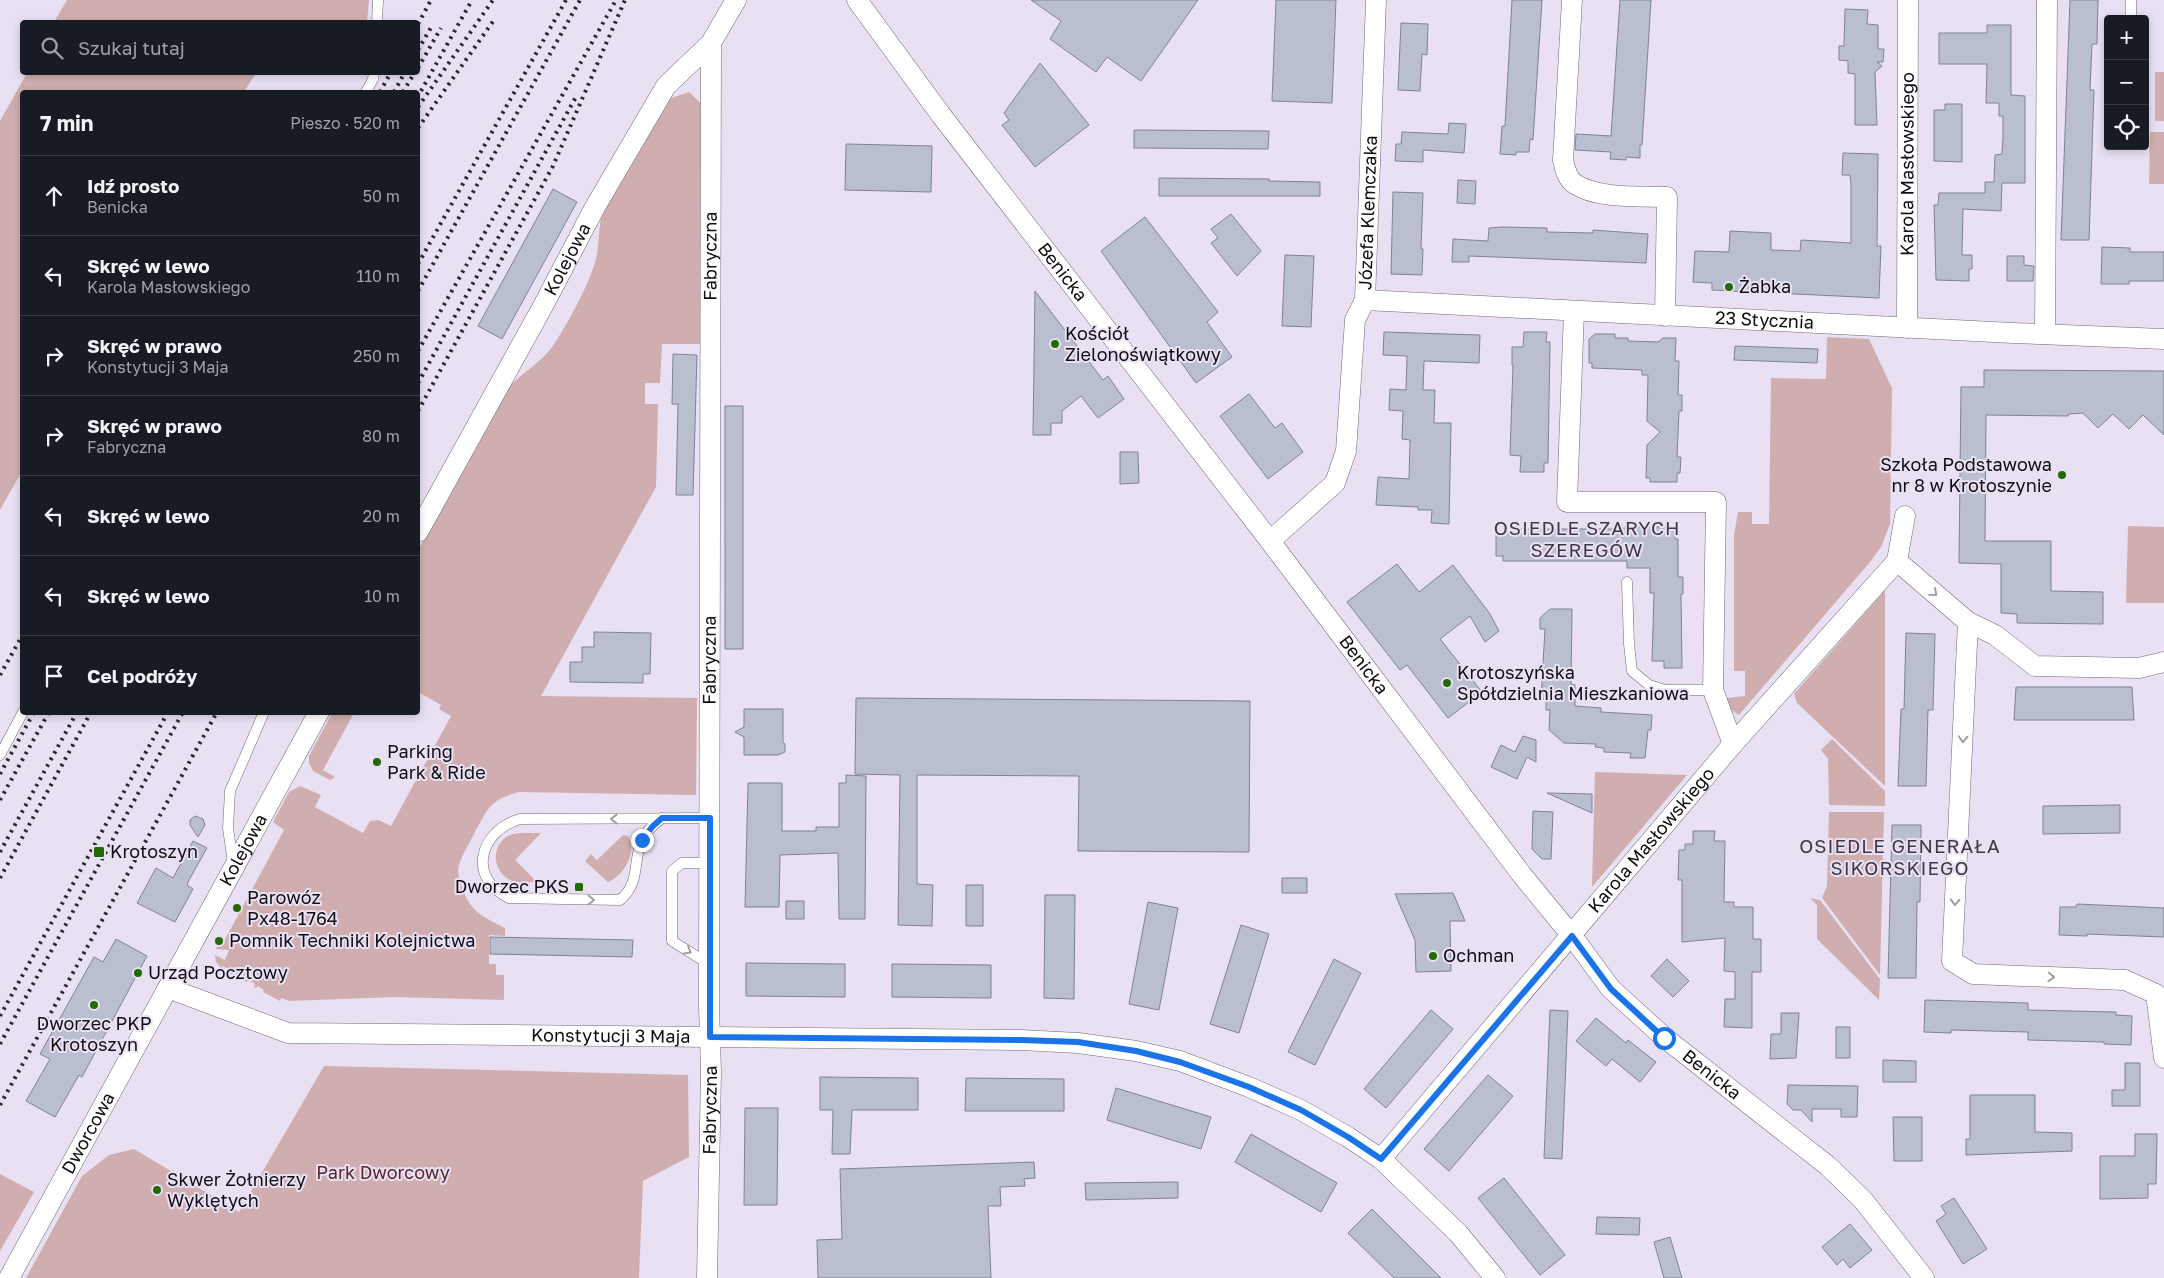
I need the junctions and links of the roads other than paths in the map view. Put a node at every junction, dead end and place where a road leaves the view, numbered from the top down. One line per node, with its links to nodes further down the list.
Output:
1 (378, 0): 10 (lane)
2 (736, 0): 11 (street, Kolejowa)
3 (858, 0): 22 (street, Benicka)
4 (1376, 0): 14 (street, Józefa Klemczaka)
5 (1572, 0): 16 (street)
6 (1908, 0): 17 (street, Karola Masłowskiego)
7 (2047, 0): 18 (street)
8 (2131, 0): 9 (lane)
9 (2130, 15)
10 (377, 20)
11 (711, 43): 21 (street, Kolejowa); 34 (street, Fabryczna)
12 (374, 75): 13 (lane)
13 (367, 90)
14 (1365, 300): 15 (street, 23 Stycznia); 22 (street, Józefa Klemczaka)
15 (1574, 311): 16 (street, 23 Stycznia); 27 (street)
16 (1665, 316): 17 (street, 23 Stycznia)
17 (1908, 328): 18 (street, 23 Stycznia)
18 (2045, 334): 19 (street, 23 Stycznia)
19 (2164, 339)
20 (1905, 516): 23 (street)
21 (420, 528)
22 (1270, 541): 37 (street, Benicka)
23 (1897, 561): 25 (street, one-way to 25); 31 (street, Karola Masłowskiego)
24 (1627, 582): 27 (lane)
25 (1968, 622): 26 (street); 41 (street, one-way to 41)
26 (2164, 662)
27 (1713, 690): 31 (street)
28 (21, 715): 32 (lane)
29 (263, 715): 36 (lane)
30 (317, 715): 36 (street, Kolejowa)
31 (1733, 744): 37 (street, Karola Masłowskiego)
32 (0, 755)
33 (662, 818): 33 (lane, one-way to 33); 34 (lane)
34 (710, 818): 35 (street, Fabryczna)
35 (710, 863): 38 (street, Fabryczna); 38 (lane, one-way to 38)
36 (234, 867): 39 (street, Kolejowa)
37 (1572, 936): 42 (street, Karola Masłowskiego); 46 (street, Benicka)
38 (710, 964): 40 (street, Fabryczna)
39 (168, 988): 40 (street, Konstytucji 3 Maja); 43 (street, Dworcowa)
40 (710, 1037): 42 (street, Konstytucji 3 Maja); 44 (street, Fabryczna)
41 (2164, 1058)
42 (1381, 1159): 45 (street, Konstytucji 3 Maja)
43 (9, 1278)
44 (707, 1278)
45 (1496, 1278)
46 (1924, 1278)

